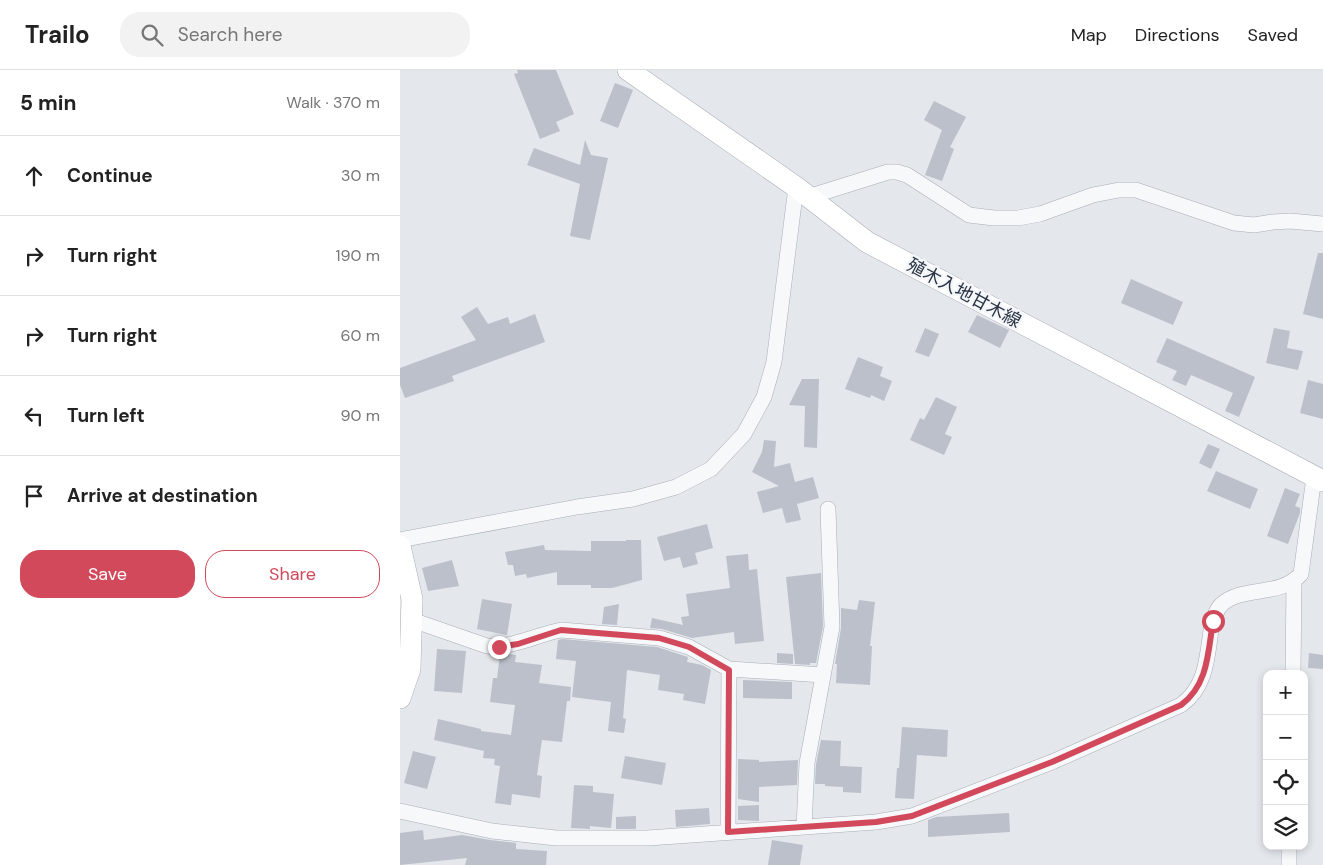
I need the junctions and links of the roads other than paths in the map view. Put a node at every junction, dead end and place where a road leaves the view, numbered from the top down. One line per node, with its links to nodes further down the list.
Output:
1 (628, 70): 2 (main road, 殖木入地甘木線)
2 (802, 192): 3 (street); 4 (main road, 殖木入地甘木線); 6 (street)
3 (1323, 224)
4 (1318, 479): 8 (street)
5 (828, 508): 12 (street)
6 (400, 540)
7 (400, 546): 9 (main road)
8 (1294, 581): 11 (street); 15 (street)
9 (412, 620): 10 (street); 13 (main road)
10 (729, 670): 12 (street); 16 (street)
11 (1292, 670)
12 (823, 675): 15 (street)
13 (400, 698)
14 (400, 811): 16 (street)
15 (804, 827): 16 (street)
16 (728, 832)
17 (1289, 850): 18 (street)
18 (1289, 865)

